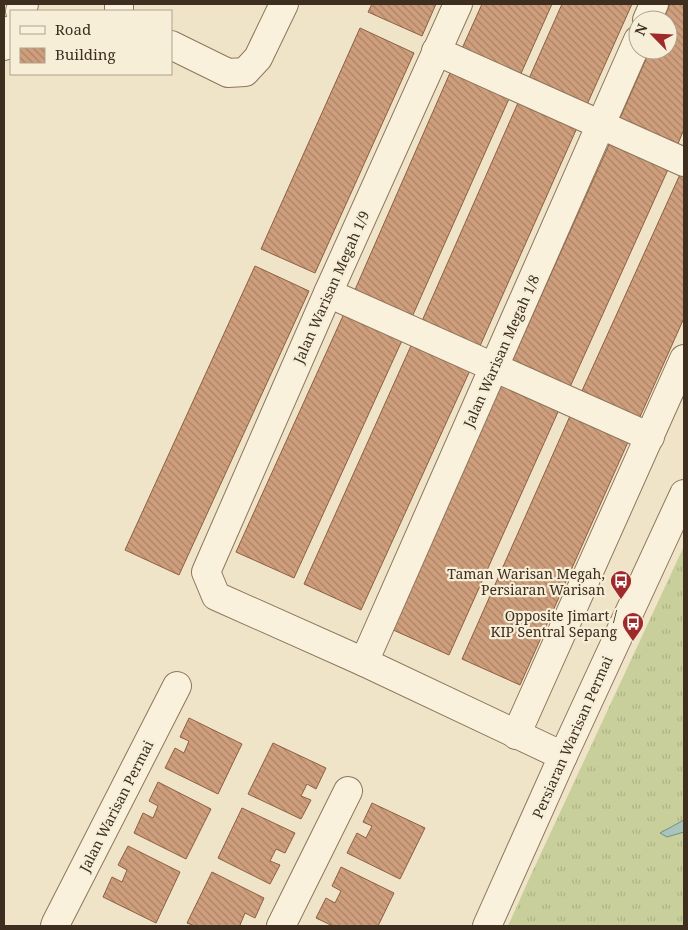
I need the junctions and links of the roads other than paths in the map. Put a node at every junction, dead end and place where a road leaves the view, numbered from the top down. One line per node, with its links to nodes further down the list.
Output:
1 (284, 4): 4 (street)
2 (458, 4): 6 (street, Jalan Warisan Megah 1/9)
3 (10, 31): 5 (street)
4 (172, 45)
5 (4, 46)
6 (436, 51): 8 (street); 10 (street, Jalan Warisan Megah 1/9)
7 (629, 60): 8 (street, Jalan Warisan Megah 1/8)
8 (601, 124): 9 (street); 12 (street, Jalan Warisan Megah 1/8)
9 (684, 162)
10 (328, 293): 12 (street); 15 (street, Jalan Warisan Megah 1/9)
11 (684, 359): 13 (street)
12 (494, 368): 13 (street); 15 (street, Jalan Warisan Megah 1/8)
13 (650, 436): 17 (street)
14 (684, 494): 18 (street, Persiaran Warisan Permai)
15 (364, 662): 17 (street)
16 (177, 686): 20 (street, Jalan Warisan Permai)
17 (516, 735): 18 (street)
18 (563, 756): 22 (street, Persiaran Warisan Permai)
19 (348, 791): 21 (street)
20 (55, 926)
21 (281, 926)
22 (487, 926)

